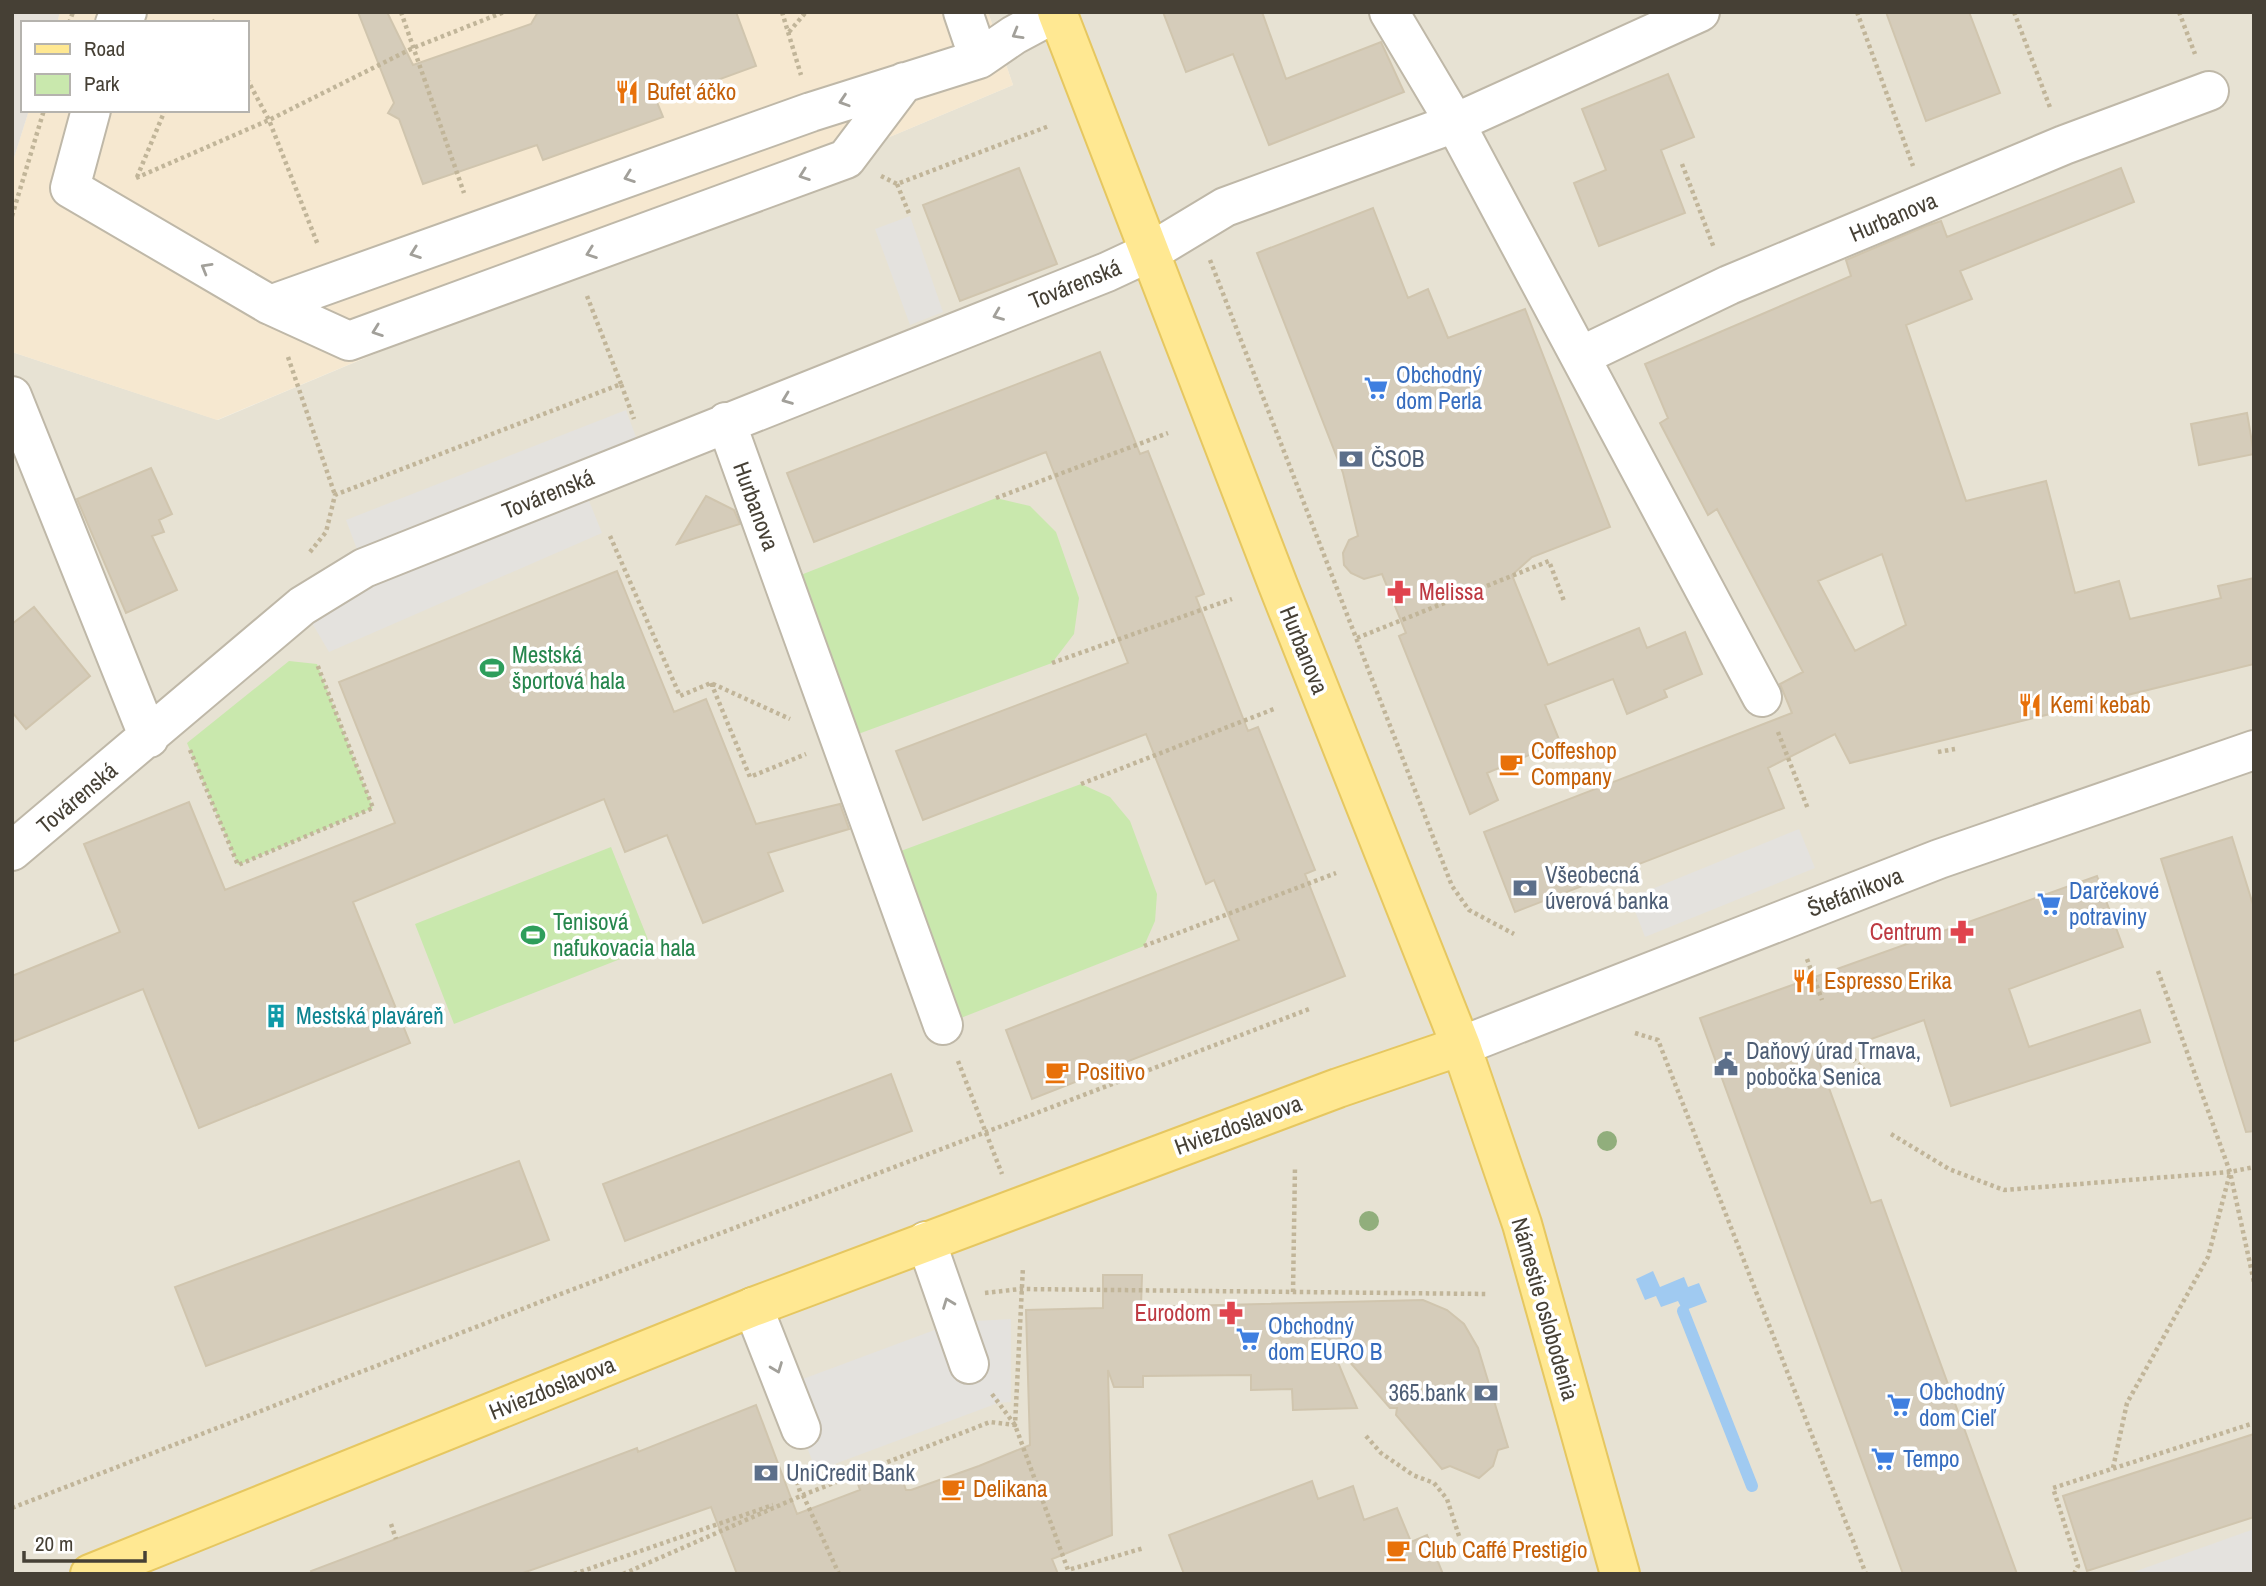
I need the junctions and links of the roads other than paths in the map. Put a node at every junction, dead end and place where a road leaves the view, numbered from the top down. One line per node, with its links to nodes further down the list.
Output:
1 (963, 12): 5 (street)
2 (1058, 12): 5 (street, one-way to 5); 10 (main road, Hurbanova)
3 (1389, 12): 9 (street)
4 (1700, 12): 9 (street)
5 (979, 59): 6 (street)
6 (904, 82): 11 (street, one-way to 11); 11 (street, one-way to 11)
7 (2209, 91): 12 (street, Hurbanova)
8 (90, 112): 11 (street, one-way to 8)
9 (1455, 123): 10 (street); 12 (street)
10 (1152, 251): 14 (street, Továrenská, one-way to 14); 20 (main road, Hurbanova)
11 (270, 305)
12 (1581, 356): 15 (street)
13 (12, 396): 16 (street)
14 (726, 422): 16 (street, Továrenská); 19 (street, Hurbanova)
15 (1762, 697)
16 (149, 737): 18 (street, Továrenská)
17 (2254, 750): 20 (street, Štefánikova)
18 (12, 851)
19 (943, 1025)
20 (1461, 1046): 21 (main road, Hviezdoslavova); 26 (main road, Námestie oslobodenia)
21 (926, 1241): 22 (main road, Hviezdoslavova); 23 (street, one-way to 21)
22 (753, 1307): 24 (street, one-way to 24); 25 (main road, Hviezdoslavova)
23 (969, 1364)
24 (795, 1443)
25 (90, 1574)
26 (1620, 1574)

